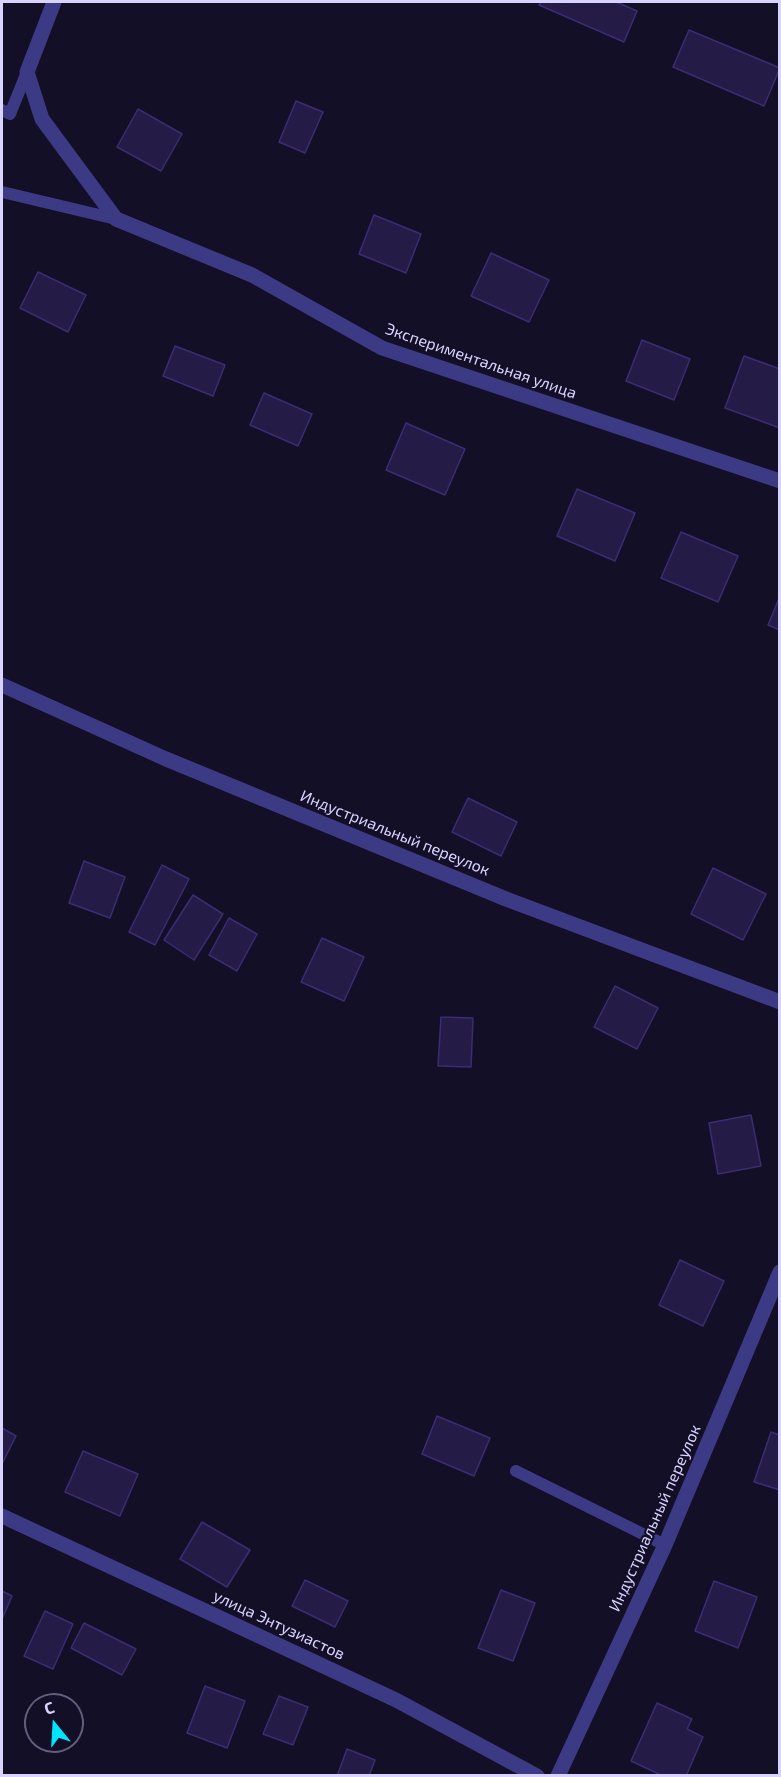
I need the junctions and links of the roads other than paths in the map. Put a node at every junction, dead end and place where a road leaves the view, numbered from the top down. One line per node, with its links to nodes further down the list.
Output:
1 (54, 2): 2 (street)
2 (27, 72): 3 (lane); 5 (street)
3 (2, 110)
4 (2, 192): 5 (lane)
5 (116, 219): 6 (street, Экспериментальная улица)
6 (780, 481)
7 (2, 685): 8 (street, Индустриальный переулок)
8 (780, 1002)
9 (780, 1272): 12 (street, Индустриальный переулок)
10 (516, 1471): 12 (lane)
11 (2, 1516): 13 (street, улица Энтузиастов)
12 (665, 1545): 14 (street, Индустриальный переулок)
13 (537, 1776)
14 (558, 1776)

